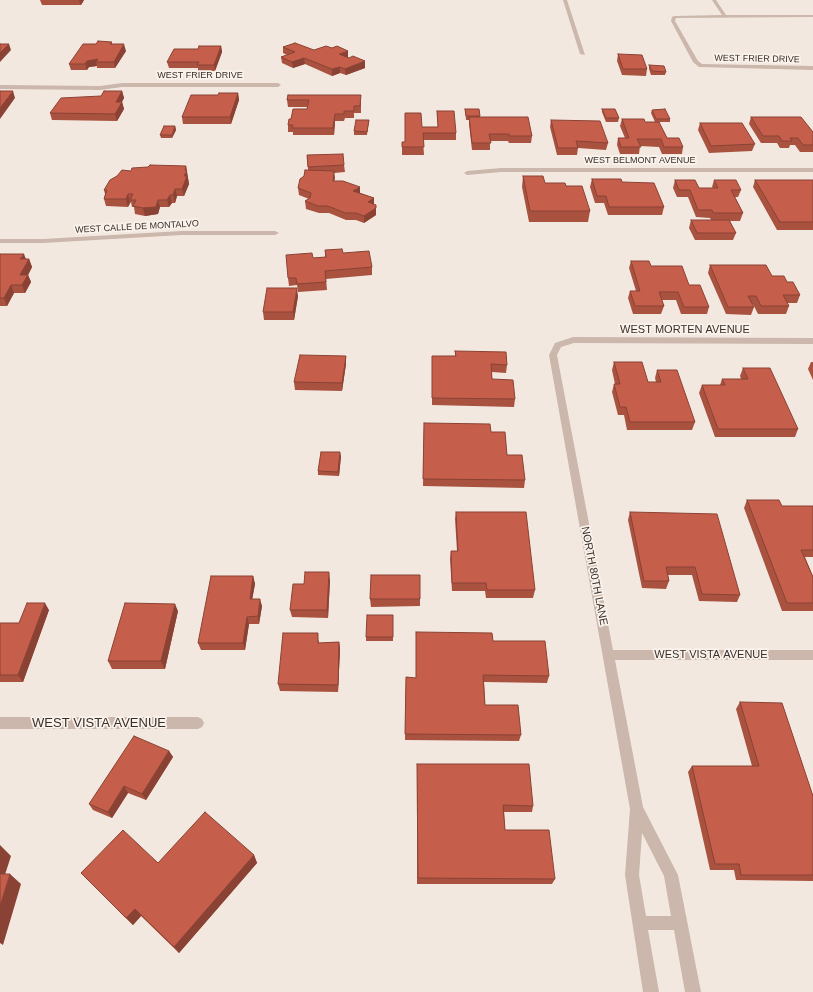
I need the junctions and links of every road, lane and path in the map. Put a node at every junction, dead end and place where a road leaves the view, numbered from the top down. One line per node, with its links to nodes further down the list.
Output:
1 (565, 0): 5 (street)
2 (714, 0): 3 (street)
3 (725, 16): 4 (street); 6 (street, WEST FRIER DRIVE)
4 (813, 16)
5 (583, 54)
6 (813, 68)
7 (0, 82): 8 (street, WEST FRIER DRIVE)
8 (122, 85): 9 (street, WEST FRIER DRIVE); 10 (street, WEST FRIER DRIVE)
9 (278, 85)
10 (0, 87)
11 (813, 170): 12 (street, WEST BELMONT AVENUE)
12 (467, 173)
13 (275, 233): 14 (street, WEST CALLE DE MONTALVO)
14 (0, 241)
15 (813, 341): 16 (street, WEST MORTEN AVENUE)
16 (558, 345): 17 (street, NORTH 80TH LANE)
17 (609, 655): 18 (street, WEST VISTA AVENUE); 21 (street, NORTH 80TH LANE)
18 (813, 655)
19 (0, 723): 20 (street, WEST VISTA AVENUE)
20 (198, 723)
21 (637, 809): 22 (street, NORTH 80TH LANE); 23 (street, NORTH 80TH LANE)
22 (640, 923): 23 (street); 24 (street, NORTH 80TH LANE)
23 (680, 923): 25 (street, NORTH 80TH LANE)
24 (651, 992)
25 (693, 992)

